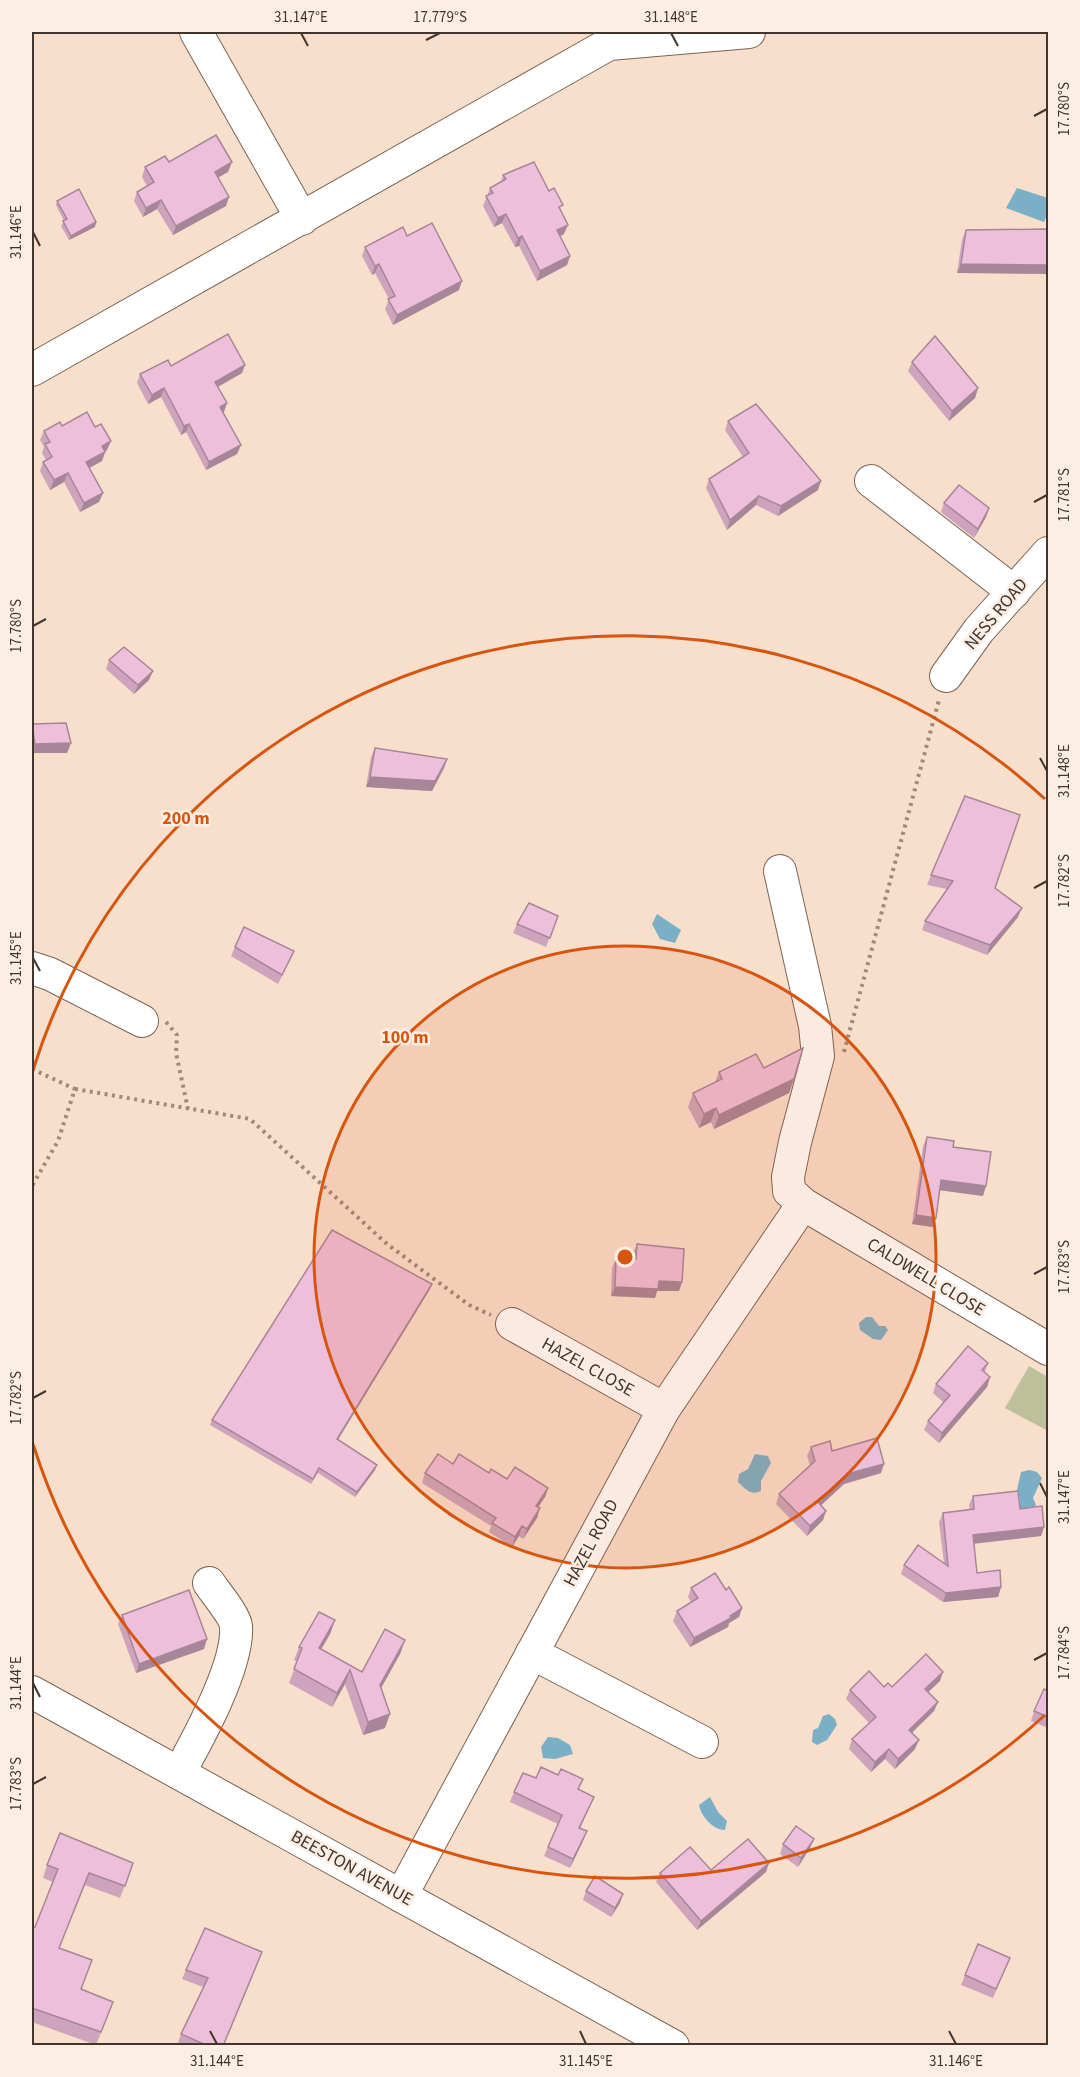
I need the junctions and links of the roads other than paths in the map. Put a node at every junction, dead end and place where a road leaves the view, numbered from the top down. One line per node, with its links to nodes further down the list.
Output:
1 (196, 32): 4 (street)
2 (748, 32): 3 (street)
3 (606, 38): 4 (street)
4 (302, 219): 5 (street)
5 (32, 370)
6 (871, 481): 8 (street)
7 (1048, 553): 8 (street, NESS ROAD)
8 (1014, 592): 9 (street, NESS ROAD)
9 (946, 676)
10 (780, 872): 13 (street)
11 (32, 968): 12 (street)
12 (142, 1022)
13 (803, 1204): 15 (street, CALDWELL CLOSE); 16 (street, HAZEL ROAD)
14 (512, 1324): 16 (street, HAZEL CLOSE)
15 (1048, 1349)
16 (664, 1409): 18 (street, HAZEL ROAD)
17 (209, 1583): 21 (street)
18 (532, 1653): 20 (street); 22 (street, HAZEL ROAD)
19 (32, 1692): 21 (street, BEESTON AVENUE)
20 (702, 1742)
21 (179, 1773): 22 (street, BEESTON AVENUE)
22 (401, 1896): 23 (street, BEESTON AVENUE)
23 (672, 2046)

